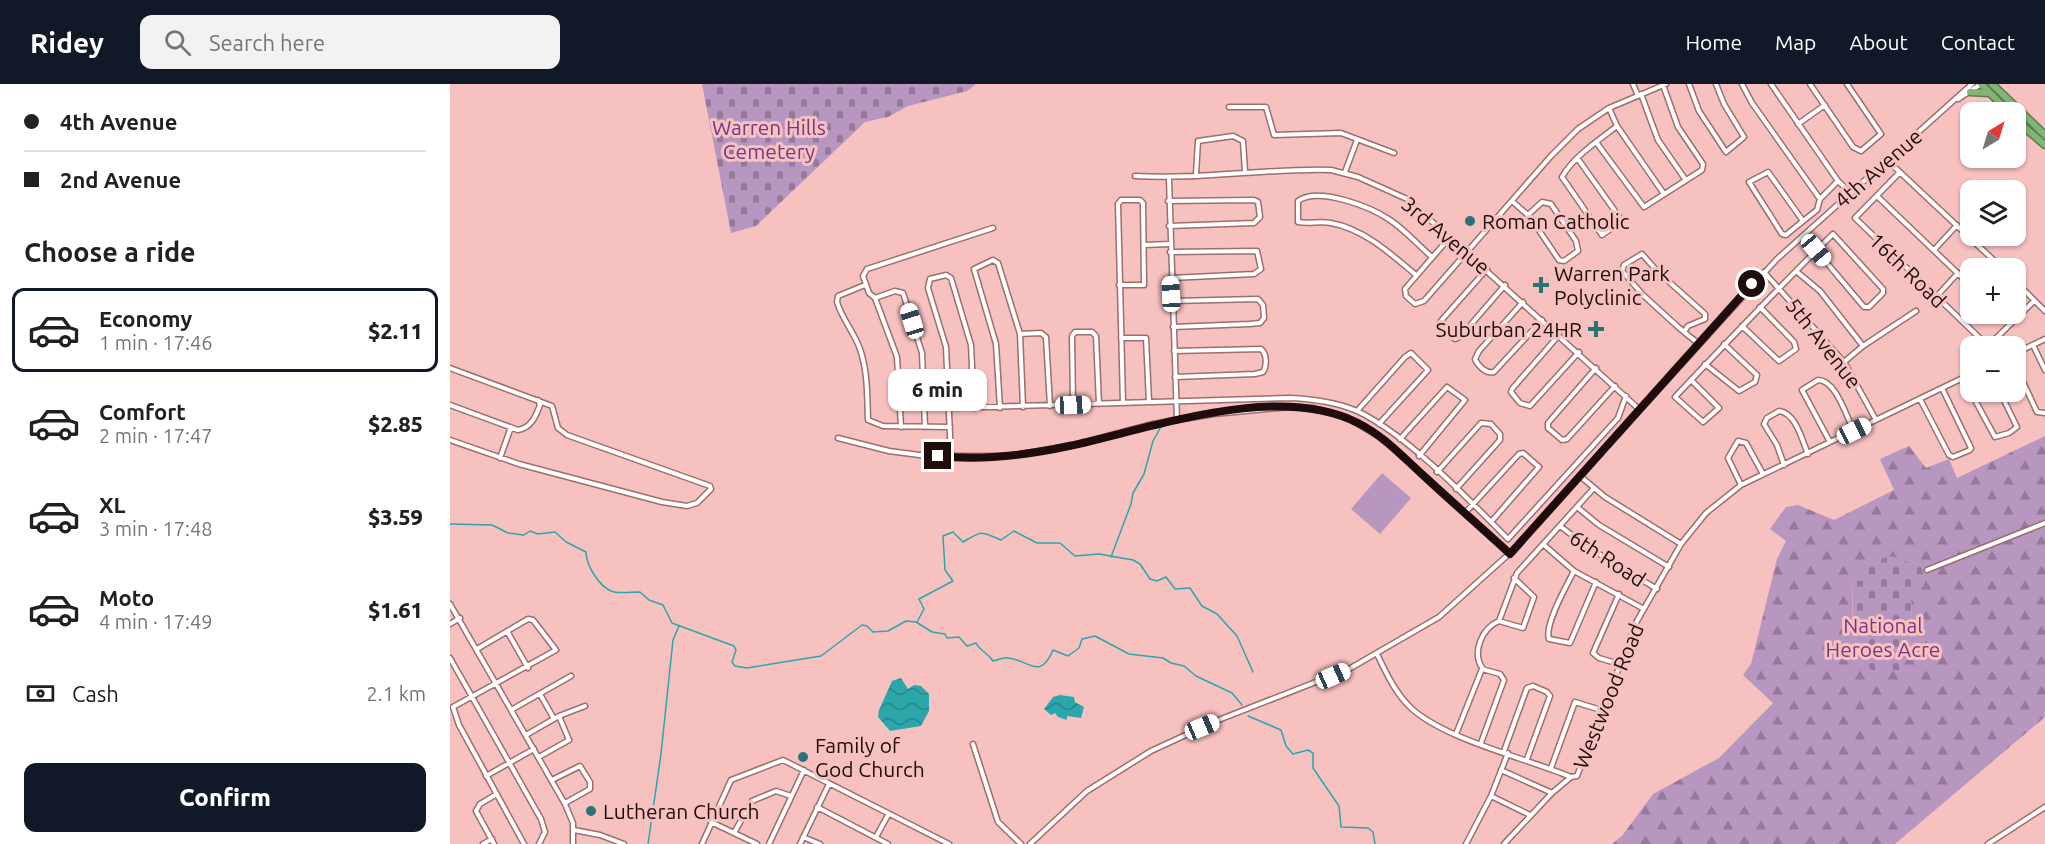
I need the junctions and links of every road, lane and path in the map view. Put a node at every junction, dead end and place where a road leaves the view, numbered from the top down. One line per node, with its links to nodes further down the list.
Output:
1 (1633, 84): 13 (street)
2 (1689, 84): 3 (street)
3 (1716, 84)
4 (1742, 84): 39 (street)
5 (1771, 84): 18 (street)
6 (1811, 84): 15 (street)
7 (1847, 84): 15 (street)
8 (1981, 84): 11 (street, 4th Avenue); 12 (highway)
9 (1992, 84): 21 (highway)
10 (1665, 85): 13 (street); 34 (street)
11 (1969, 87): 12 (highway); 27 (street, 4th Avenue)
12 (1989, 93): 14 (highway)
13 (1639, 95): 17 (street); 34 (street)
14 (1998, 102)
15 (1825, 105): 18 (street)
16 (1228, 107): 22 (street)
17 (1609, 108): 19 (street); 41 (street)
18 (1798, 124): 35 (street)
19 (1617, 126): 23 (street); 37 (street)
20 (2026, 129): 24 (highway)
21 (2045, 135)
22 (1357, 140): 25 (street); 29 (street)
23 (1596, 142): 26 (street); 37 (street)
24 (2045, 145)
25 (1394, 153)
26 (1578, 159): 26 (street)
27 (1888, 161): 30 (street); 36 (street, 4th Avenue)
28 (1245, 172): 29 (street, 3rd Avenue); 31 (street, 3rd Avenue); 31 (street)
29 (1345, 172): 47 (street, 3rd Avenue)
30 (1900, 172): 38 (street); 44 (street)
31 (1196, 174): 33 (street, 3rd Avenue)
32 (1135, 176): 33 (street, 3rd Avenue)
33 (1169, 179): 40 (street)
34 (1685, 179): 37 (street)
35 (1838, 182): 36 (street); 39 (street)
36 (1851, 193): 58 (street, 4th Avenue)
37 (1664, 194)
38 (1877, 196): 51 (street); 67 (street, 16th Road)
39 (1820, 200): 43 (street)
40 (1168, 201): 45 (street); 45 (street)
41 (1512, 201): 42 (street); 53 (street)
42 (1528, 215): 42 (street)
43 (1803, 221): 43 (street)
44 (1957, 225): 51 (street); 55 (street)
45 (1169, 226): 48 (street)
46 (993, 228): 62 (street)
47 (1450, 237): 53 (street, 3rd Avenue); 54 (street)
48 (1169, 244): 49 (street); 52 (street)
49 (1143, 245): 63 (street); 63 (street)
50 (1816, 250): 50 (street); 57 (street)
51 (1934, 250): 59 (street)
52 (1170, 252): 61 (street); 61 (street)
53 (1467, 252): 56 (street, 3rd Avenue); 60 (street)
54 (1432, 257): 60 (street); 60 (street)
55 (1992, 258)
56 (1487, 269): 64 (street, 3rd Avenue); 64 (street)
57 (1796, 271): 65 (street); 90 (street)
58 (1764, 272): 65 (street, 5th Avenue); 87 (street, 4th Avenue)
59 (1958, 273): 67 (street)
60 (1416, 275)
61 (1171, 278): 70 (street)
62 (865, 285): 68 (street); 131 (street)
63 (1119, 285): 85 (street)
64 (1504, 285): 71 (street, 3rd Avenue)
65 (1779, 287): 72 (street); 94 (street, 5th Avenue)
66 (2026, 292): 69 (street)
67 (1936, 297): 83 (street, 16th Road)
68 (875, 298): 131 (street); 132 (street)
69 (2034, 300): 73 (street); 74 (street)
70 (1172, 301): 79 (street); 79 (street)
71 (1523, 302): 76 (street, 3rd Avenue); 76 (street)
72 (1760, 307): 78 (street); 78 (street)
73 (2026, 308)
74 (2045, 311)
75 (1916, 312): 90 (street)
76 (1542, 320): 82 (street, 3rd Avenue)
77 (2010, 324): 84 (street)
78 (1742, 326): 88 (street)
79 (1173, 327): 92 (street)
80 (1684, 332): 80 (street); 87 (street)
81 (1020, 334): 117 (street); 118 (street); 121 (street)
82 (1559, 335): 93 (street, 3rd Avenue); 93 (street)
83 (1977, 336)
84 (1998, 336)
85 (1121, 338): 110 (street); 113 (street)
86 (2045, 339): 89 (street)
87 (1698, 343): 123 (street, 4th Avenue)
88 (1724, 344): 95 (street); 95 (street)
89 (2032, 345): 91 (street); 98 (street)
90 (1863, 346): 94 (street)
91 (2026, 348)
92 (1174, 351): 99 (street); 99 (street)
93 (1579, 352): 97 (street, 3rd Avenue)
94 (1844, 362): 127 (street, 5th Avenue)
95 (1706, 364): 101 (street)
96 (450, 368): 107 (street)
97 (1596, 368): 102 (street, 3rd Avenue); 102 (street)
98 (2045, 370)
99 (1175, 377): 109 (street)
100 (1960, 379): 103 (street, Westwood Road)
101 (1691, 380): 101 (street)
102 (1615, 386): 105 (street, 3rd Avenue)
103 (1942, 388): 106 (street, Westwood Road); 106 (street)
104 (2026, 388): 125 (street)
105 (1626, 396): 123 (street, 3rd Avenue); 157 (street)
106 (1920, 399): 127 (street, Westwood Road)
107 (538, 400): 130 (street); 143 (street)
108 (1245, 400): 109 (street); 122 (street); 124 (street)
109 (1175, 401): 110 (street); 126 (street)
110 (1149, 402): 113 (street)
111 (1976, 402): 112 (street)
112 (2005, 402)
113 (1123, 403): 114 (street)
114 (1099, 404): 116 (street); 116 (street)
115 (450, 405): 130 (street)
116 (1073, 405): 117 (street)
117 (1050, 406): 118 (street)
118 (1023, 407): 121 (street)
119 (950, 408): 120 (street); 120 (street); 129 (street)
120 (975, 408): 121 (street)
121 (1000, 408)
122 (1246, 410): 126 (street); 138 (street)
123 (1640, 410): 147 (street, 4th Avenue)
124 (1357, 411): 128 (street); 128 (street)
125 (2045, 413)
126 (1177, 420): 142 (street)
127 (1876, 420): 133 (street, Westwood Road)
128 (1379, 424): 134 (street)
129 (950, 426): 132 (street); 142 (street)
130 (511, 427): 143 (street)
131 (901, 427): 132 (street)
132 (925, 427)
133 (1854, 431): 139 (street, Westwood Road); 139 (street)
134 (1391, 432): 136 (street); 138 (street)
135 (838, 438): 142 (street)
136 (1400, 439): 141 (street); 141 (street)
137 (450, 440): 143 (street)
138 (1385, 440): 153 (street)
139 (1830, 442): 140 (street, Westwood Road)
140 (1808, 454): 144 (street, Westwood Road); 144 (street)
141 (1419, 456): 145 (street)
142 (951, 457)
143 (500, 458)
144 (1784, 465): 146 (street, Westwood Road)
145 (1437, 472): 150 (street); 150 (street)
146 (1763, 474): 148 (street, Westwood Road); 148 (street)
147 (1580, 476): 149 (street); 161 (street, 4th Avenue)
148 (1741, 485): 158 (street, Westwood Road)
149 (1594, 488): 152 (street); 158 (street)
150 (1456, 489): 151 (street)
151 (1473, 505): 153 (street); 154 (street); 154 (street)
152 (1577, 507): 156 (street); 162 (street)
153 (1466, 513): 160 (street)
154 (1491, 522): 157 (street)
155 (2045, 523): 163 (street)
156 (1560, 526): 159 (street); 167 (street, 6th Road)
157 (1508, 539): 160 (street)
158 (1681, 544): 162 (street, Westwood Road)
159 (1544, 545): 164 (street); 165 (street)
160 (1502, 546): 161 (street)
161 (1510, 554): 176 (street, 4th Avenue)
162 (1669, 567): 167 (street, Westwood Road)
163 (1927, 570)
164 (1574, 571): 166 (street); 166 (street)
165 (1514, 578): 172 (street); 172 (street)
166 (1596, 582): 168 (street)
167 (1657, 589): 170 (street, Westwood Road)
168 (1619, 594): 170 (street); 178 (street)
169 (450, 604): 171 (street)
170 (1644, 609): 178 (street, Westwood Road)
171 (460, 618): 173 (street); 175 (street)
172 (1499, 621): 180 (street)
173 (450, 624)
174 (507, 631): 175 (street); 179 (street); 179 (street)
175 (477, 648): 182 (street)
176 (1377, 654): 190 (street, Westwood Road); 235 (street, 4th Avenue)
177 (450, 658): 184 (street)
178 (1619, 664): 188 (street, Westwood Road)
179 (528, 668): 182 (street)
180 (1483, 669): 190 (street); 192 (street)
181 (571, 676): 183 (street)
182 (498, 685): 184 (street); 187 (street)
183 (540, 694): 187 (street); 189 (street)
184 (473, 698): 186 (street); 198 (street)
185 (585, 706): 189 (street)
186 (451, 707): 202 (street)
187 (511, 710): 191 (street)
188 (1602, 710): 199 (street); 203 (street, Westwood Road)
189 (557, 717): 191 (street); 196 (street)
190 (1456, 734): 192 (street, Westwood Road)
191 (526, 735): 194 (street)
192 (1481, 743): 195 (street, Westwood Road)
193 (973, 744): 234 (street)
194 (534, 749): 196 (street); 198 (street)
195 (1506, 752): 197 (street, Westwood Road); 197 (street); 201 (street)
196 (539, 757): 204 (street)
197 (1527, 759): 199 (street, Westwood Road)
198 (509, 763): 202 (street); 224 (street)
199 (1551, 768): 203 (street, Westwood Road)
200 (804, 770): 205 (street); 208 (street); 215 (street)
201 (1501, 770): 206 (street); 209 (street)
202 (486, 776): 207 (street)
203 (1571, 777): 206 (street)
204 (552, 780): 210 (street); 210 (street)
205 (829, 784): 211 (street); 213 (street)
206 (1552, 793): 214 (street)
207 (497, 794): 220 (street); 223 (street)
208 (791, 796): 217 (street); 229 (street)
209 (1491, 796): 214 (street); 236 (street)
210 (565, 804): 216 (street)
211 (817, 807): 218 (street); 219 (street)
212 (2045, 807): 238 (street)
213 (888, 815): 219 (street); 233 (street)
214 (1530, 815): 237 (street)
215 (711, 822): 217 (street); 227 (street)
216 (574, 830): 225 (street); 226 (street)
217 (734, 833): 228 (street)
218 (803, 837): 230 (street); 231 (street)
219 (876, 837): 232 (street)
220 (492, 839): 221 (street); 222 (street)
221 (483, 844)
222 (495, 844)
223 (524, 844)
224 (539, 844)
225 (573, 844)
226 (624, 844)
227 (702, 844)
228 (757, 844)
229 (769, 844)
230 (800, 844)
231 (820, 844)
232 (888, 844)
233 (949, 844)
234 (1020, 844)
235 (1030, 844)
236 (1466, 844)
237 (1504, 844)
238 (1988, 844)

